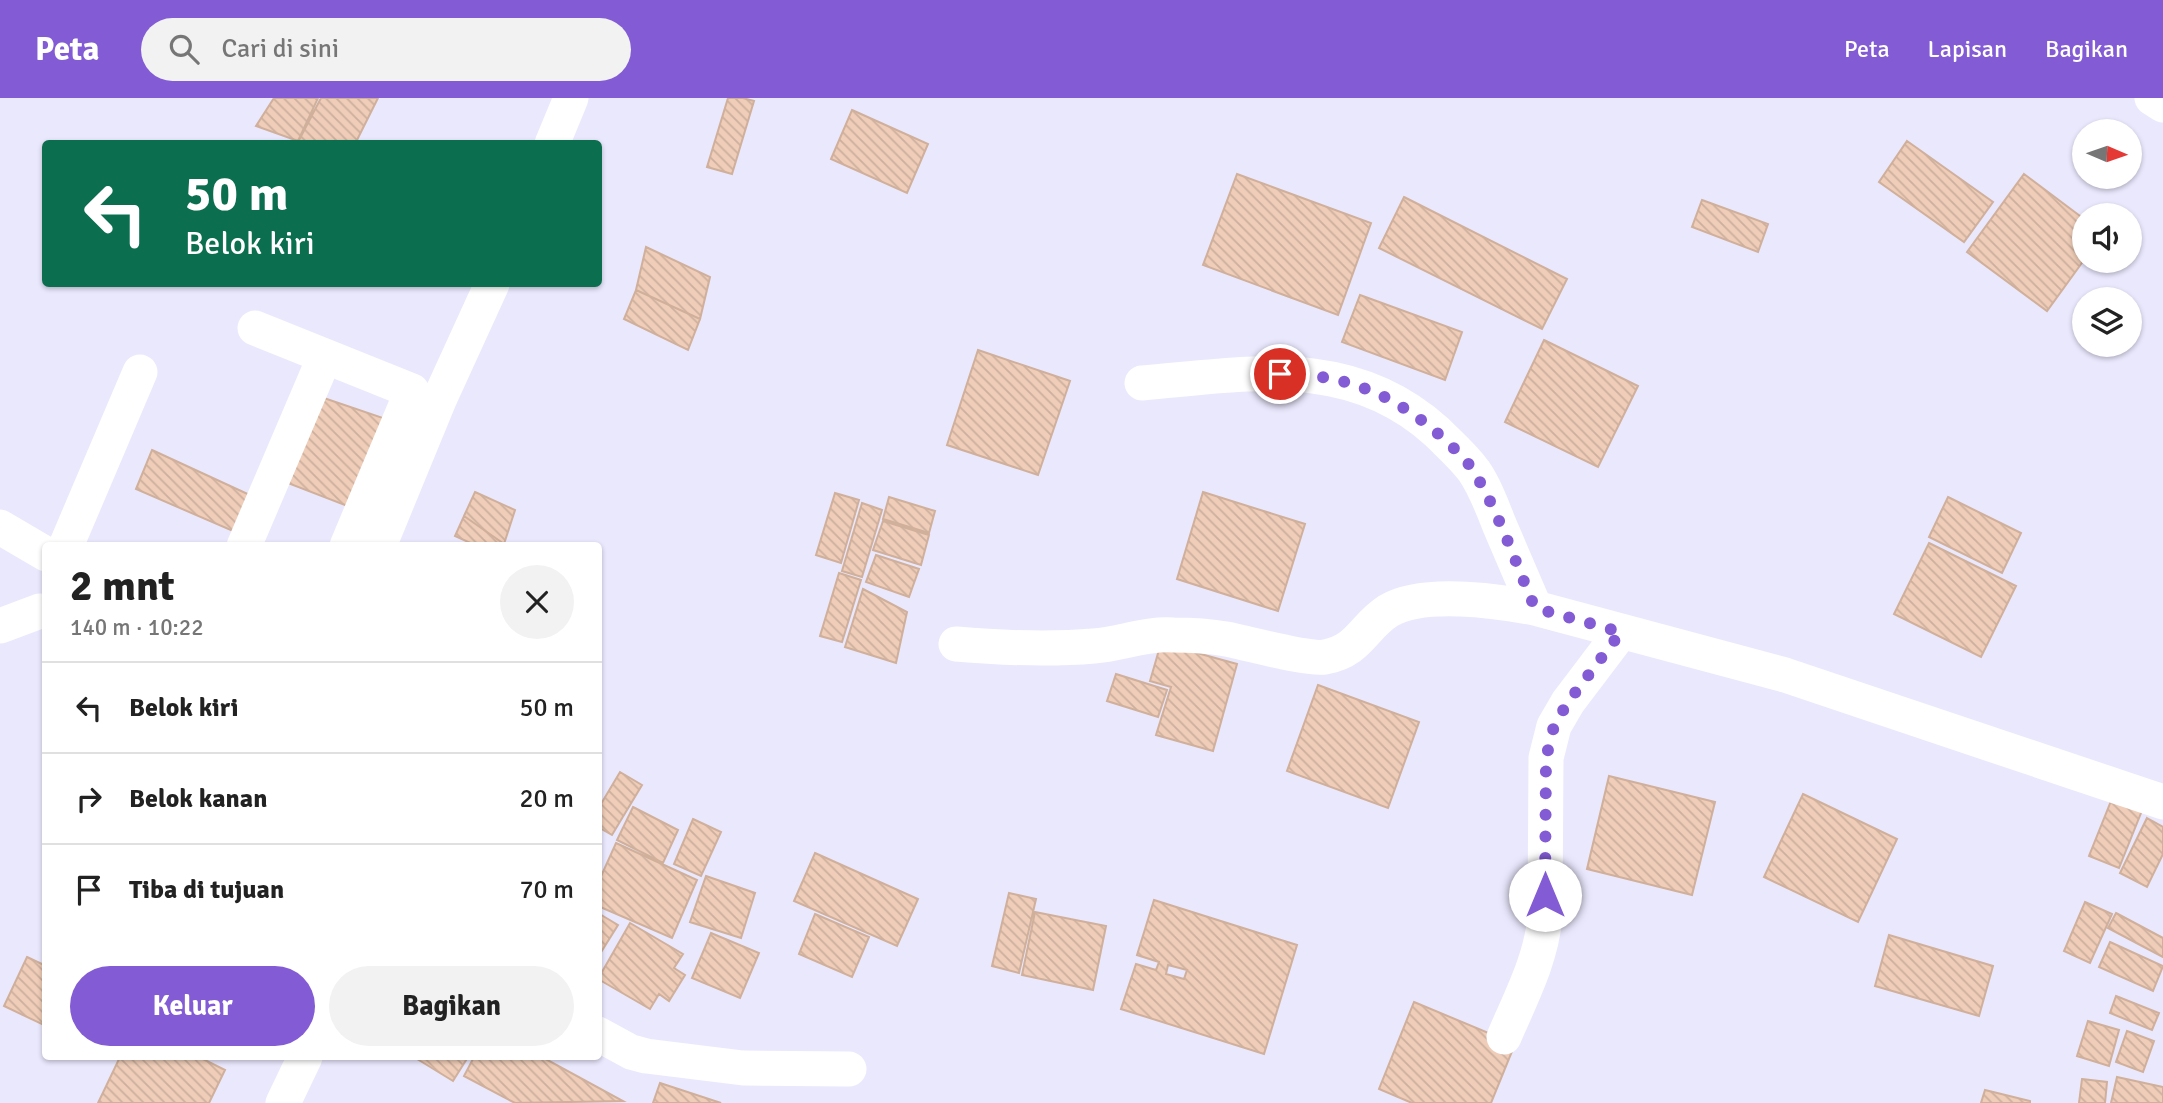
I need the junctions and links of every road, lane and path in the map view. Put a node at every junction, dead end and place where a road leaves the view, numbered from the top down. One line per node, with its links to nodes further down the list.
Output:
1 (571, 98): 4 (street)
2 (2152, 98): 3 (street)
3 (2163, 105)
4 (554, 140)
5 (491, 287): 14 (street)
6 (255, 328): 7 (street)
7 (325, 356): 12 (street); 13 (street)
8 (140, 372): 11 (street)
9 (1142, 383): 17 (street)
10 (0, 527): 15 (street)
11 (68, 542)
12 (246, 542)
13 (349, 542)
14 (381, 542)
15 (42, 552)
16 (42, 608): 18 (street)
17 (1535, 608): 19 (street); 20 (street)
18 (0, 626)
19 (1621, 632): 21 (street); 23 (street)
20 (956, 644)
21 (2163, 802)
22 (602, 1036): 25 (street)
23 (1504, 1037)
24 (304, 1060): 26 (street)
25 (849, 1069)
26 (283, 1103)

